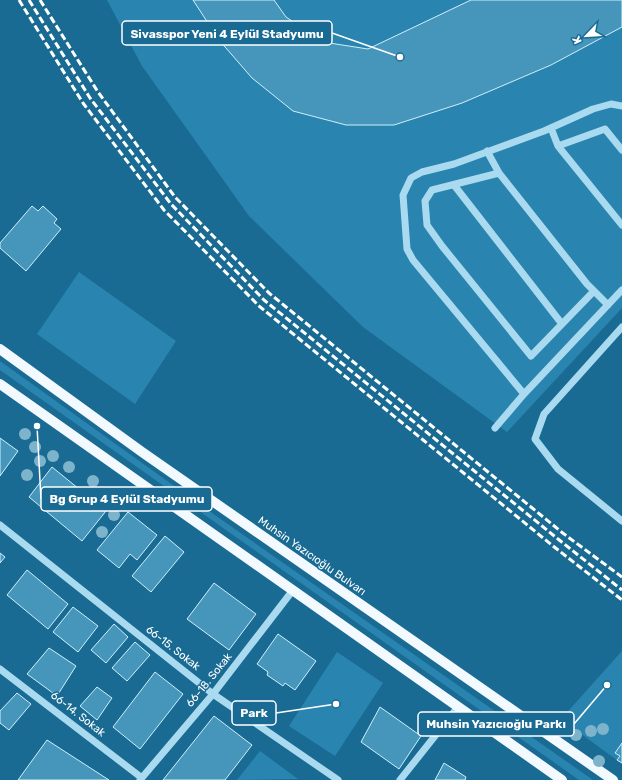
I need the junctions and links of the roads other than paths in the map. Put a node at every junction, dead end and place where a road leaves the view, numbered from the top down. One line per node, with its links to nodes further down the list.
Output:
1 (622, 106): 2 (street)
2 (551, 128): 3 (street); 5 (street)
3 (558, 146): 4 (street); 8 (street)
4 (622, 150)
5 (487, 152): 6 (street); 16 (street)
6 (500, 173): 7 (street); 10 (street)
7 (454, 185): 12 (street); 12 (street)
8 (622, 225)
9 (622, 290): 11 (street)
10 (594, 291): 11 (street); 12 (street)
11 (608, 305): 16 (street)
12 (562, 324)
13 (622, 326): 18 (street)
14 (0, 349): 28 (main road, Muhsin Yazıcıoğlu Bulvarı)
15 (0, 384): 20 (main road)
16 (524, 394): 17 (street)
17 (495, 428)
18 (622, 522)
19 (0, 525): 22 (street, 66-15. Sokak)
20 (293, 590): 22 (street, 66-18. Sokak); 23 (main road)
21 (0, 669): 24 (street, 66-14. Sokak)
22 (213, 694): 24 (street, 66-18. Sokak); 25 (street, 66-15. Sokak)
23 (458, 707): 26 (street); 27 (main road)
24 (141, 779)
25 (338, 780)
26 (400, 780)
27 (562, 780)
28 (613, 780)

